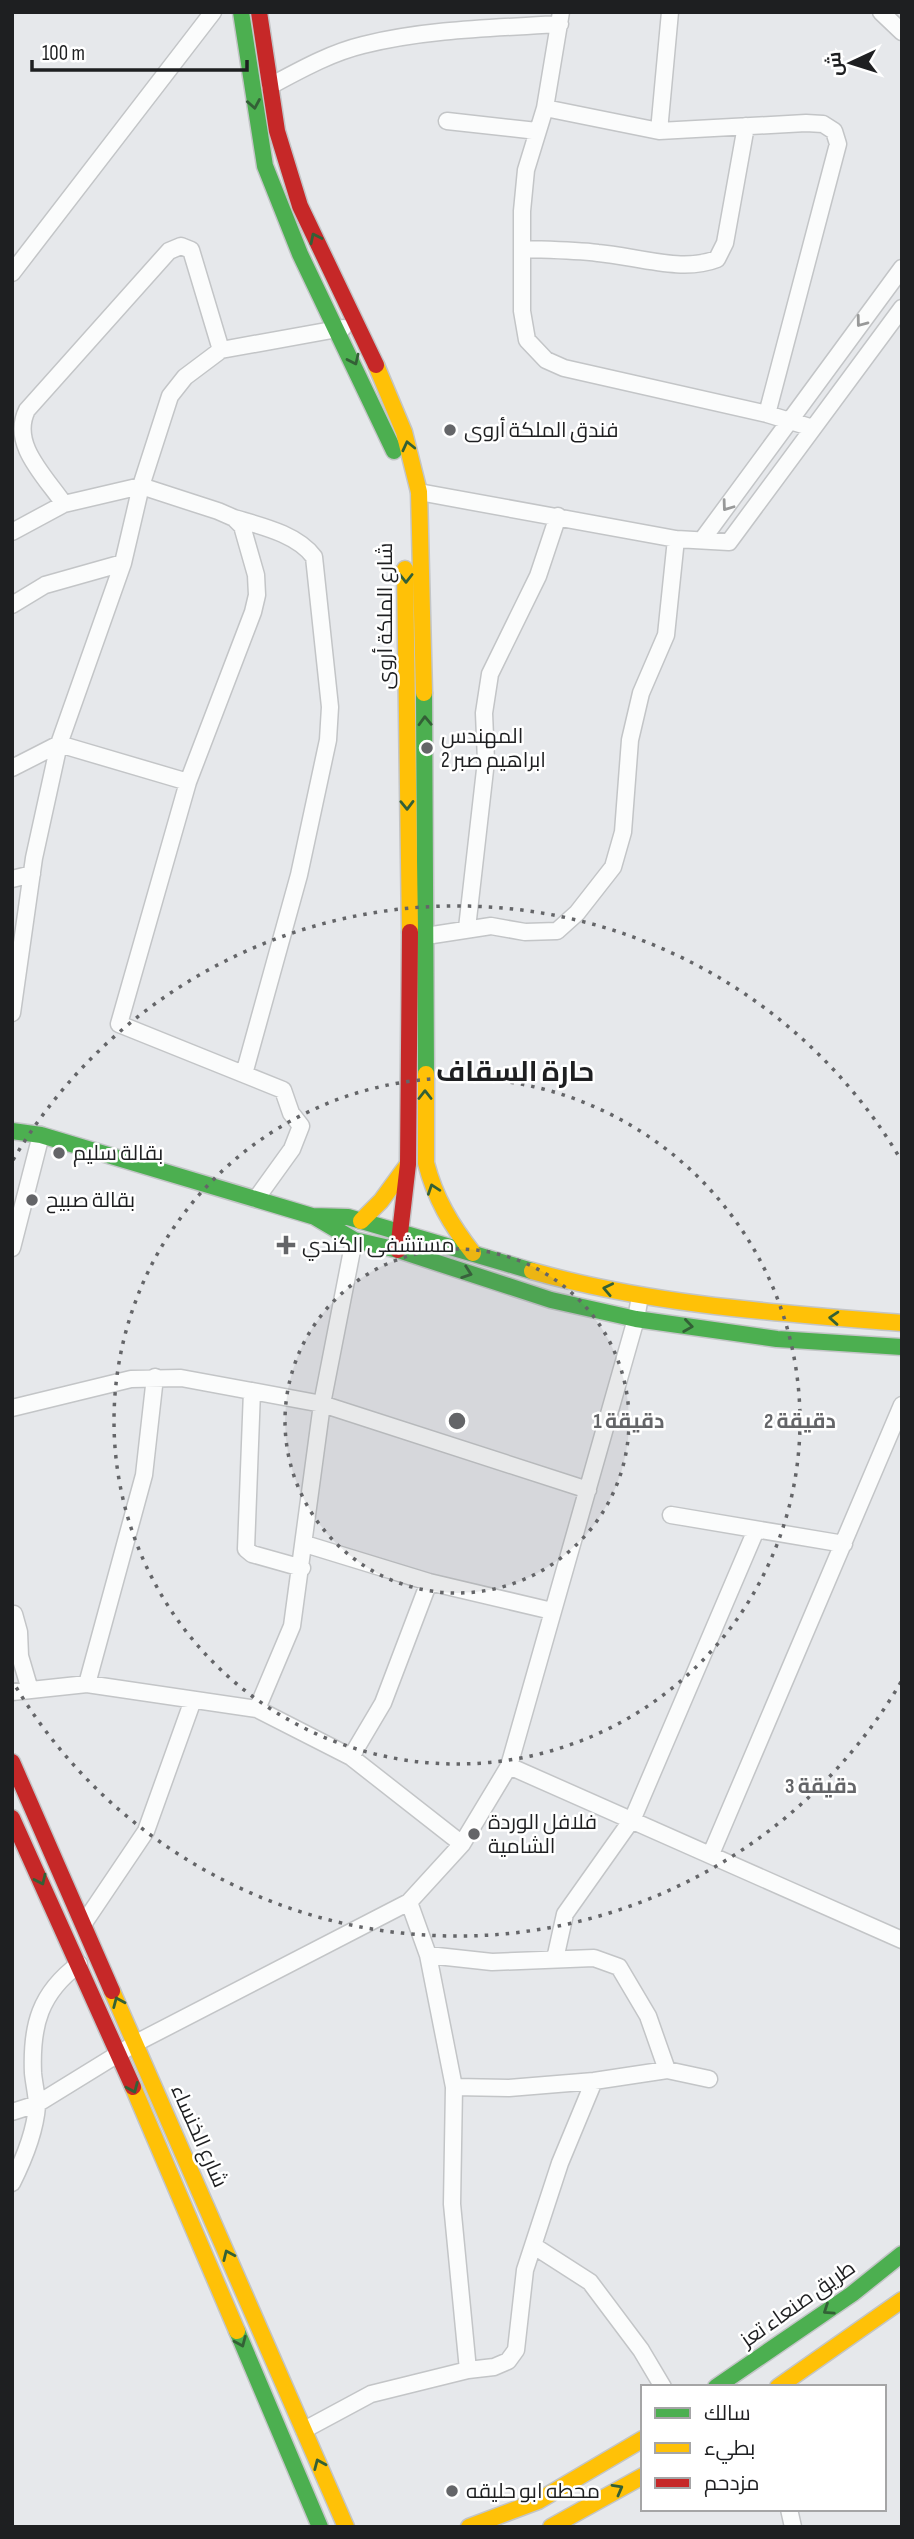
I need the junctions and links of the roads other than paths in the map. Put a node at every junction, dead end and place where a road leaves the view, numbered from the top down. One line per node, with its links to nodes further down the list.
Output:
1 (213, 12): 16 (street)
2 (241, 12): 19 (main road, شارع الملكة أروى, one-way to 19)
3 (259, 12): 8 (main road, شارع الملكة أروى)
4 (670, 12): 13 (street)
5 (881, 12): 7 (street)
6 (561, 18): 8 (street); 9 (street)
7 (902, 32)
8 (270, 86): 18 (main road, شارع الملكة أروى, one-way to 8)
9 (545, 108): 12 (street); 13 (street)
10 (447, 121): 12 (street)
11 (747, 126): 13 (street); 14 (street); 21 (street)
12 (537, 131): 14 (street)
13 (659, 131)
14 (522, 249): 21 (street)
15 (902, 268): 22 (street, one-way to 22)
16 (12, 273)
17 (902, 308): 23 (street)
18 (359, 324): 19 (street); 25 (main road, شارع الملكة أروى, one-way to 18)
19 (339, 330): 20 (street); 45 (main road, شارع الملكة أروى, one-way to 45)
20 (221, 350): 24 (street); 26 (street)
21 (767, 414): 22 (street)
22 (788, 421): 23 (street); 31 (street, one-way to 31)
23 (813, 428): 31 (street)
24 (141, 486): 26 (street); 28 (street); 32 (street)
25 (419, 492): 27 (street); 40 (main road, شارع الملكة أروى, one-way to 25)
26 (64, 504): 29 (street)
27 (558, 516): 30 (street); 39 (street)
28 (234, 518): 36 (street); 42 (street)
29 (12, 532)
30 (676, 539): 31 (street); 39 (street)
31 (702, 540)
32 (123, 563): 33 (street); 34 (street)
33 (12, 605)
34 (59, 744): 35 (street); 36 (street); 37 (street)
35 (12, 768)
36 (188, 782): 42 (street)
37 (32, 874): 38 (street); 41 (street)
38 (12, 879)
39 (467, 928): 40 (street)
40 (426, 936): 53 (main road, شارع الملكة أروى, one-way to 40)
41 (12, 1013)
42 (244, 1074): 46 (street)
43 (12, 1131): 44 (main road)
44 (41, 1135): 46 (main road); 51 (street)
45 (408, 1164): 48 (main road); 49 (main road, شارع الملكة أروى)
46 (256, 1199): 47 (main road)
47 (312, 1216): 48 (main road); 50 (main road)
48 (361, 1221): 49 (main road)
49 (400, 1232): 52 (main road, شارع الملكة أروى); 53 (main road)
50 (355, 1240): 52 (main road); 60 (street)
51 (12, 1248)
52 (398, 1250): 55 (main road, one-way to 55)
53 (473, 1253): 54 (main road, one-way to 53)
54 (640, 1296): 55 (street); 56 (main road, one-way to 54)
55 (636, 1319): 57 (main road, one-way to 57); 63 (street)
56 (902, 1323)
57 (902, 1347)
58 (155, 1377): 59 (street); 62 (street); 72 (street)
59 (252, 1391): 60 (street); 68 (street)
60 (322, 1404): 63 (street); 66 (street)
61 (902, 1405): 67 (street)
62 (12, 1408)
63 (588, 1490): 70 (street)
64 (671, 1515): 65 (street)
65 (756, 1530): 67 (street); 81 (street)
66 (305, 1544): 68 (street); 69 (street)
67 (844, 1544): 83 (street)
68 (302, 1568): 76 (street)
69 (429, 1582): 70 (street); 77 (street)
70 (552, 1611): 79 (street)
71 (14, 1614): 73 (street)
72 (88, 1684): 73 (street); 75 (street)
73 (30, 1690): 74 (street)
74 (12, 1692)
75 (193, 1700): 76 (street); 85 (street)
76 (257, 1709): 77 (street)
77 (351, 1757): 82 (street)
78 (12, 1762): 85 (main road, شارع الخنساء)
79 (509, 1766): 81 (street); 82 (street)
80 (12, 1818): 89 (main road, شارع الخنساء, one-way to 89)
81 (633, 1818): 83 (street); 88 (street)
82 (462, 1844): 84 (street)
83 (711, 1854): 86 (street)
84 (409, 1902): 87 (street); 90 (street)
85 (84, 1923): 90 (main road, شارع الخنساء, one-way to 85)
86 (902, 1940)
87 (428, 1955): 88 (street); 95 (street)
88 (555, 1959): 92 (street)
89 (79, 1964): 91 (main road, شارع الخنساء); 96 (street)
90 (136, 2043): 91 (street); 108 (main road, شارع الخنساء, one-way to 90)
91 (119, 2054): 96 (street); 112 (main road, شارع الخنساء, one-way to 112)
92 (667, 2070): 93 (street); 94 (street)
93 (709, 2079)
94 (594, 2081): 95 (street); 99 (street)
95 (454, 2087): 104 (street)
96 (37, 2104): 97 (street); 98 (street)
97 (12, 2112)
98 (12, 2183)
99 (534, 2246): 104 (street); 105 (street)
100 (902, 2254): 101 (main road, طريق صنعاء تعز)
101 (852, 2294): 103 (main road); 106 (main road, طريق صنعاء تعز, one-way to 106)
102 (902, 2300): 103 (main road)
103 (873, 2321): 107 (main road)
104 (468, 2370): 108 (street)
105 (662, 2385)
106 (719, 2385)
107 (781, 2385)
108 (304, 2430): 113 (main road, شارع الخنساء, one-way to 108)
109 (641, 2440): 111 (main road)
110 (641, 2477): 115 (main road, one-way to 110)
111 (538, 2501): 114 (main road); 115 (main road)
112 (320, 2527)
113 (346, 2527)
114 (469, 2527)
115 (550, 2527)

